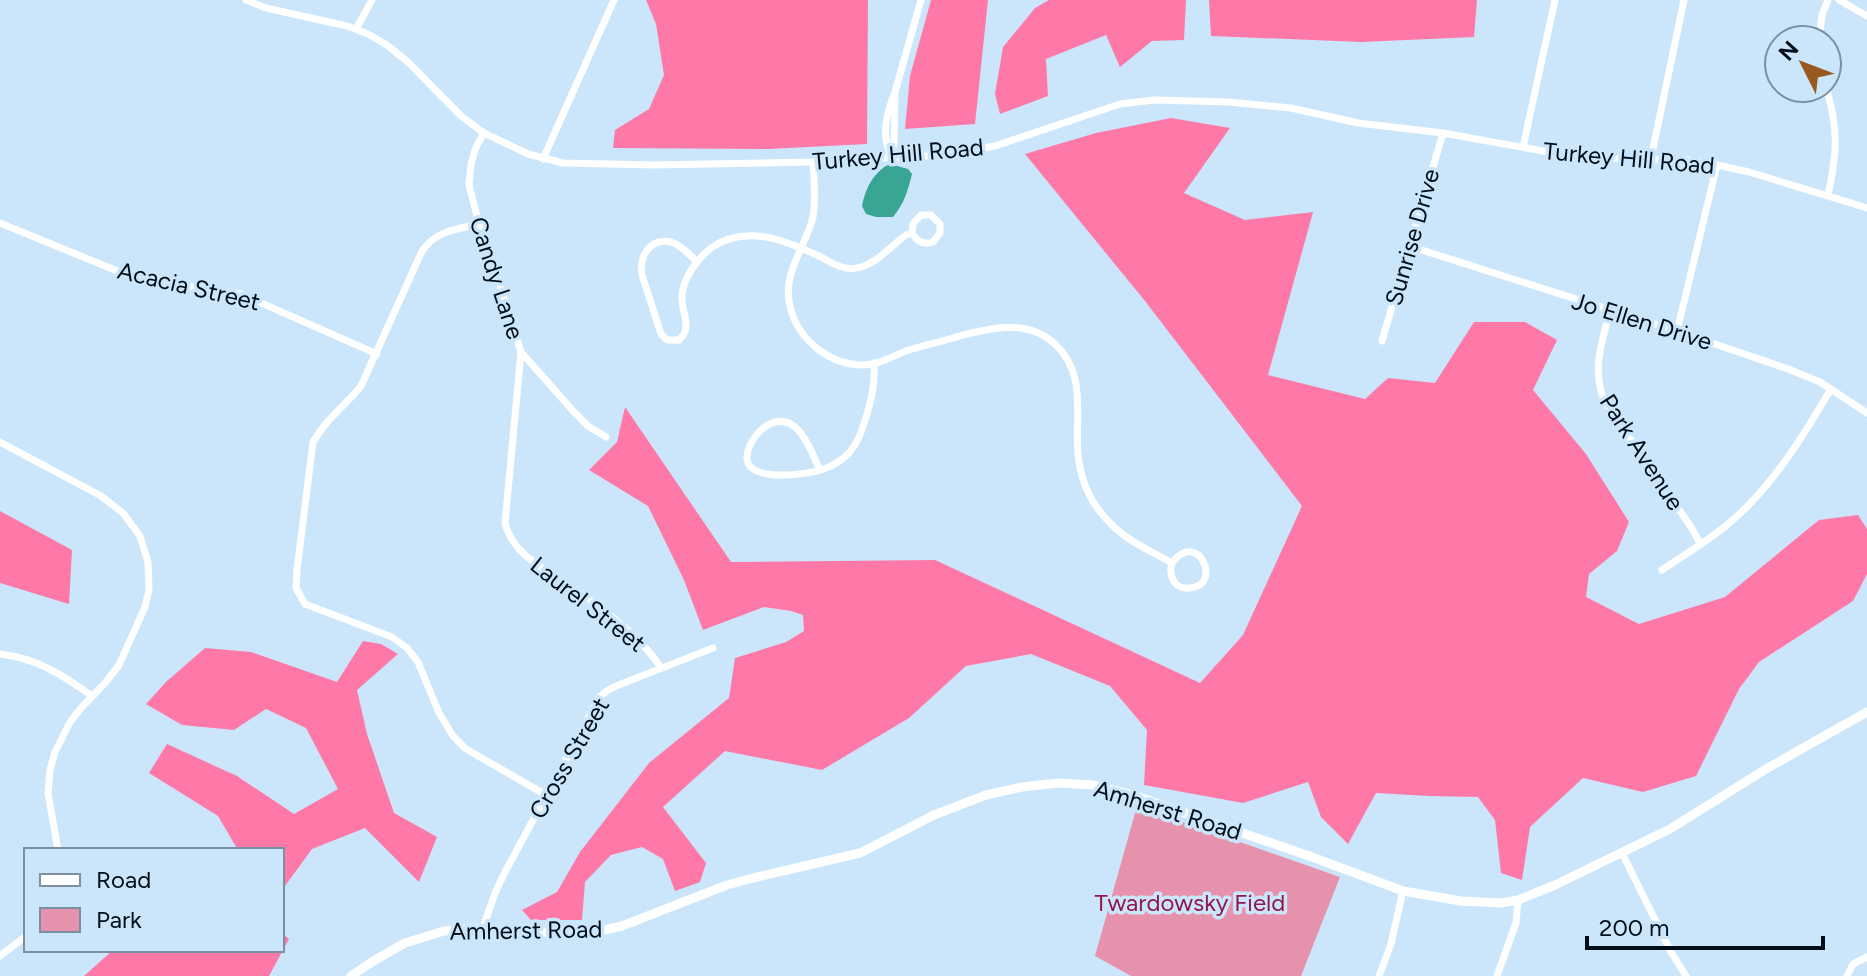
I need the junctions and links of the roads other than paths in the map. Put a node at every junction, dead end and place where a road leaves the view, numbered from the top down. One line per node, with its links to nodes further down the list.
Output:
1 (246, 0): 11 (street, Turkey Hill Road)
2 (372, 0): 11 (street)
3 (614, 0): 18 (street)
4 (921, 0): 16 (street)
5 (1555, 0): 15 (street)
6 (1684, 0): 17 (street)
7 (1828, 0): 10 (street)
8 (1839, 0): 9 (street)
9 (1867, 16)
10 (1821, 24)
11 (356, 29): 13 (street, Turkey Hill Road)
12 (1830, 104): 21 (street)
13 (484, 133): 18 (street, Turkey Hill Road); 24 (street, Candy Lane)
14 (1443, 133): 15 (street, Turkey Hill Road); 16 (street, Turkey Hill Road); 26 (street, Sunrise Drive)
15 (1523, 147): 17 (street, Turkey Hill Road)
16 (891, 157): 19 (street, Turkey Hill Road)
17 (1651, 158): 20 (street, Turkey Hill Road)
18 (543, 159): 19 (street, Turkey Hill Road)
19 (813, 162): 27 (street)
20 (1717, 165): 21 (street, Turkey Hill Road); 30 (street)
21 (1828, 195): 22 (street, Turkey Hill Road)
22 (1867, 208)
23 (0, 223): 33 (street, Acacia Street)
24 (479, 224): 32 (street, Candy Lane); 33 (street)
25 (912, 233): 25 (street); 27 (street)
26 (1409, 246): 29 (street, Jo Ellen Drive); 31 (street, Sunrise Drive)
27 (801, 248): 28 (street); 34 (street)
28 (697, 262): 28 (street)
29 (1610, 311): 30 (street, Jo Ellen Drive); 40 (street, Park Avenue)
30 (1677, 331): 35 (street, Jo Ellen Drive)
31 (1382, 341)
32 (521, 352): 37 (street, Candy Lane); 45 (street, Laurel Street)
33 (377, 354): 48 (street)
34 (874, 363): 39 (street); 41 (street)
35 (1831, 389): 36 (street, Jo Ellen Drive); 40 (street)
36 (1867, 413)
37 (606, 437)
38 (0, 442): 46 (street)
39 (820, 470): 39 (street)
40 (1700, 543): 42 (street)
41 (1172, 563): 41 (street)
42 (1662, 570)
43 (713, 648): 45 (street, Cross Street)
44 (0, 654): 46 (street)
45 (661, 668): 48 (street, Cross Street)
46 (92, 696): 49 (street)
47 (1867, 712): 50 (street, Amherst Road)
48 (546, 795): 53 (street, Cross Street)
49 (58, 848)
50 (1622, 853): 52 (street, Amherst Road); 60 (street)
51 (1403, 891): 52 (street, Amherst Road); 53 (street, Amherst Road); 58 (street)
52 (1518, 900): 59 (street)
53 (483, 928): 57 (street, Amherst Road)
54 (24, 938): 55 (street)
55 (0, 956)
56 (1867, 957): 61 (street)
57 (351, 976)
58 (1379, 976)
59 (1497, 976)
60 (1686, 976)
61 (1847, 976)

